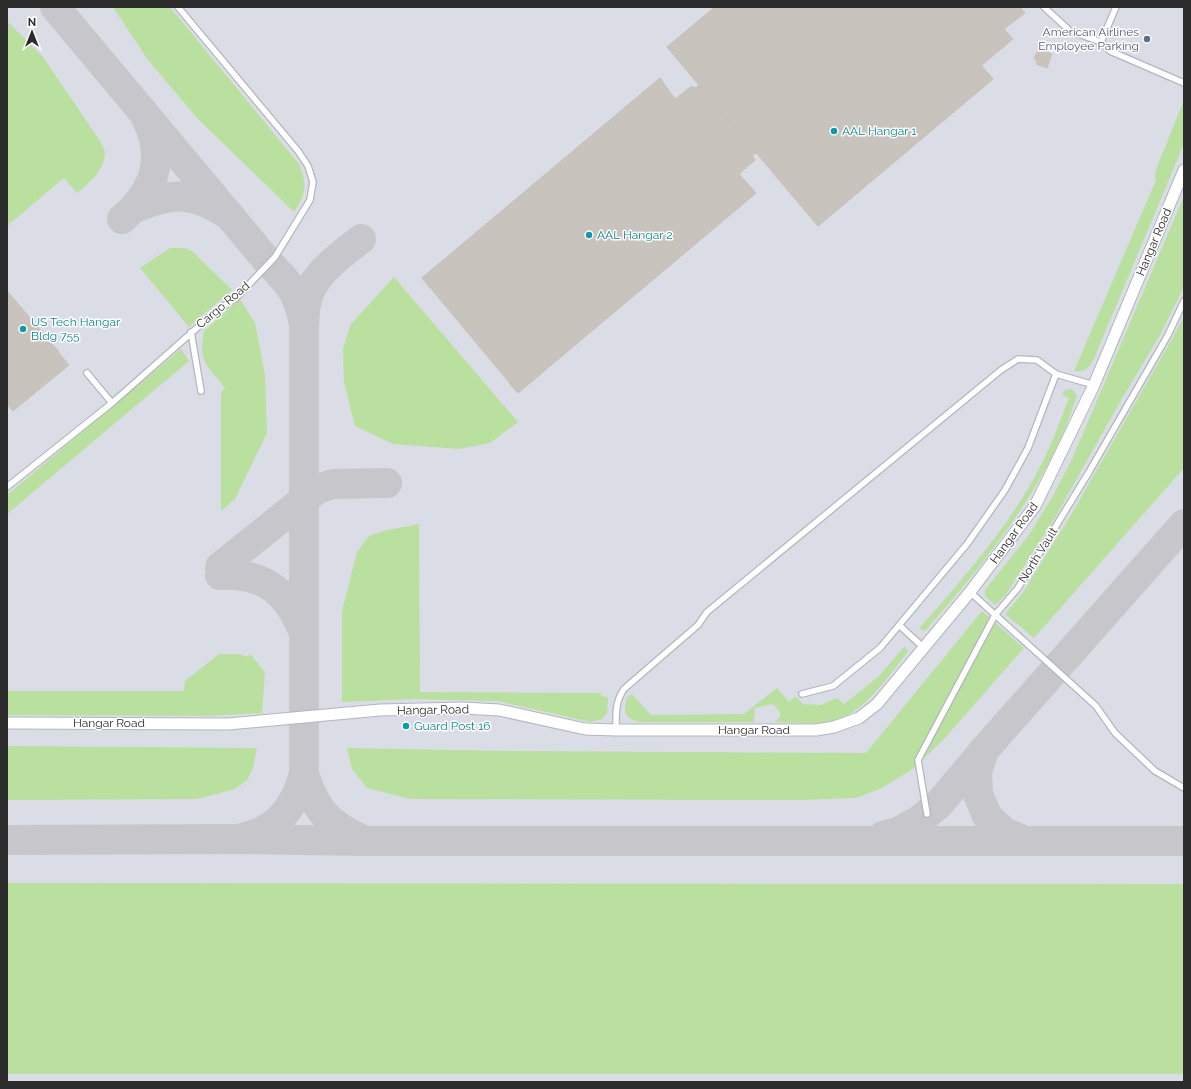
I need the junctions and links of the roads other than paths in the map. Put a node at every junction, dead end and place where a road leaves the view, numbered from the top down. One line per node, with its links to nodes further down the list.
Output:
1 (178, 7): 8 (lane, Cargo Road)
2 (1044, 7): 4 (lane)
3 (1116, 7): 4 (lane)
4 (1101, 42): 5 (lane)
5 (1184, 83)
6 (1184, 170): 11 (street, Hangar Road)
7 (1184, 301): 16 (lane, North Vault)
8 (191, 332): 12 (lane); 13 (lane, Cargo Road)
9 (87, 374): 13 (lane)
10 (1056, 374): 11 (lane); 17 (lane); 21 (lane)
11 (1094, 385): 15 (street, Hangar Road)
12 (201, 391)
13 (112, 403): 14 (lane, Cargo Road)
14 (7, 487)
15 (970, 592): 16 (lane); 18 (street, Hangar Road)
16 (995, 614): 22 (lane); 23 (lane, North Vault)
17 (899, 625): 18 (lane); 19 (lane)
18 (924, 648): 21 (street, Hangar Road)
19 (802, 694)
20 (7, 723): 21 (street, Hangar Road)
21 (616, 730)
22 (1184, 788)
23 (927, 814)

